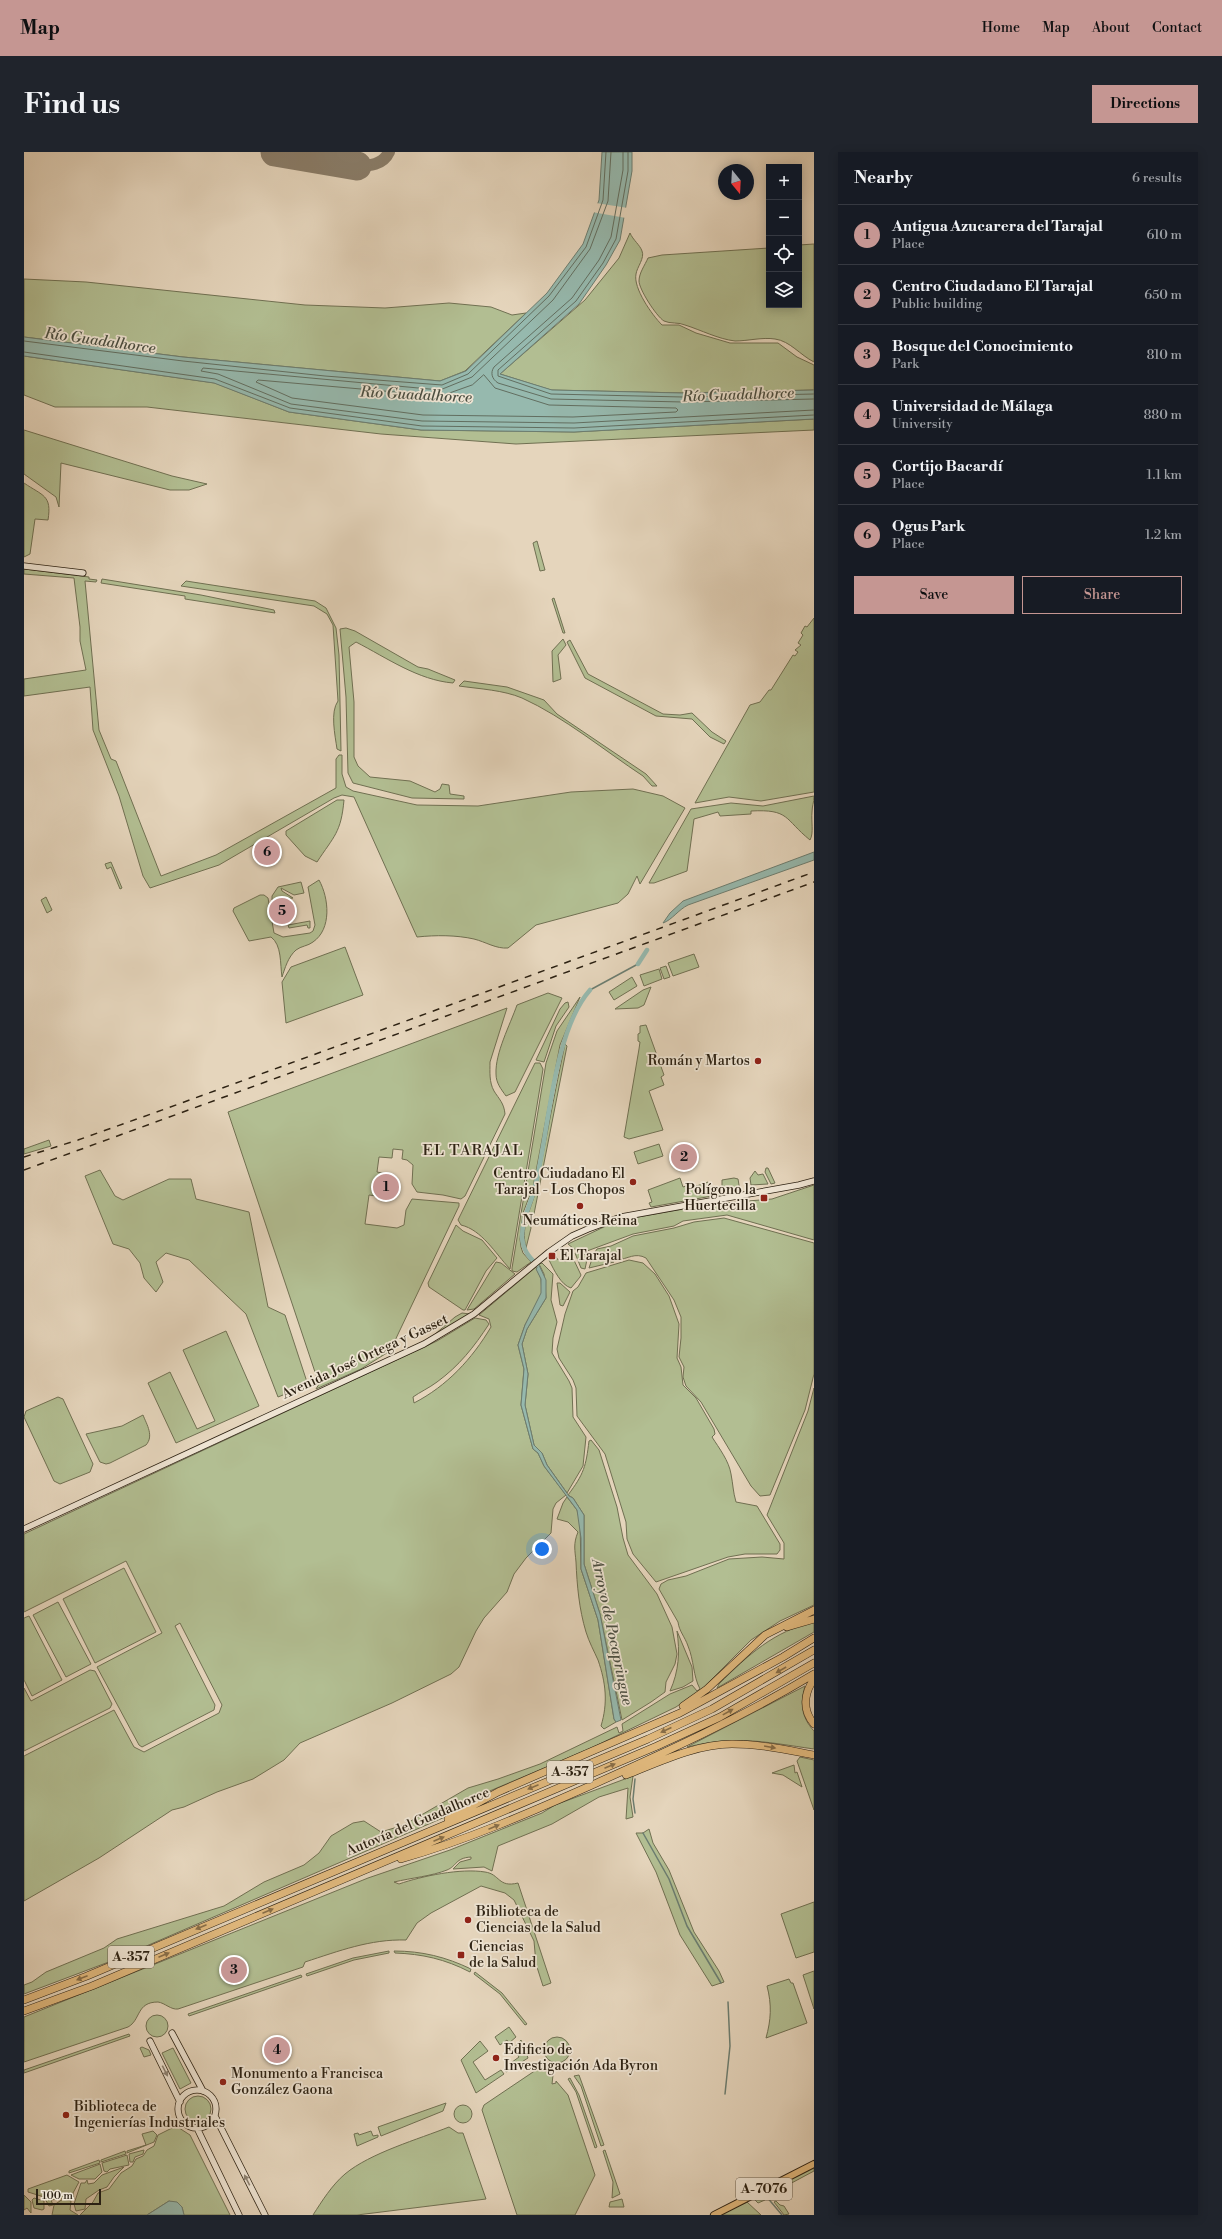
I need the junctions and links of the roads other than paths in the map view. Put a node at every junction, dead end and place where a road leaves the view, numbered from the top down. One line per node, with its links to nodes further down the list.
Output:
1 (24, 566): 2 (main road)
2 (83, 573)
3 (814, 1181): 4 (main road, Avenida José Ortega y Gasset)
4 (24, 1529)
5 (814, 1610): 8 (highway)
6 (814, 1619): 8 (highway)
7 (814, 1638): 13 (highway)
8 (758, 1641): 13 (highway)
9 (814, 1650): 18 (highway, Autovía del Guadalhorce / A-357, one-way to 18)
10 (814, 1663): 17 (highway, Autovía del Guadalhorce / A-357, one-way to 10)
11 (814, 1674): 16 (highway)
12 (814, 1679): 14 (highway)
13 (662, 1719): 18 (highway)
14 (814, 1724)
15 (814, 1754): 16 (highway, one-way to 15)
16 (571, 1794): 17 (highway, one-way to 16)
17 (377, 1865): 20 (highway, Autovía del Guadalhorce / A-357, one-way to 17)
18 (318, 1878): 19 (highway, Autovía del Guadalhorce / A-357, one-way to 19)
19 (24, 2000)
20 (24, 2011)
21 (172, 2033): 23 (main road)
22 (150, 2041): 24 (main road, one-way to 24)
23 (203, 2091): 24 (main road); 25 (main road)
24 (180, 2102): 26 (main road)
25 (215, 2116): 26 (main road); 29 (main road, one-way to 25)
26 (197, 2128): 28 (main road)
27 (814, 2164): 30 (main road, A-7076)
28 (239, 2215)
29 (265, 2215)
30 (714, 2215)

